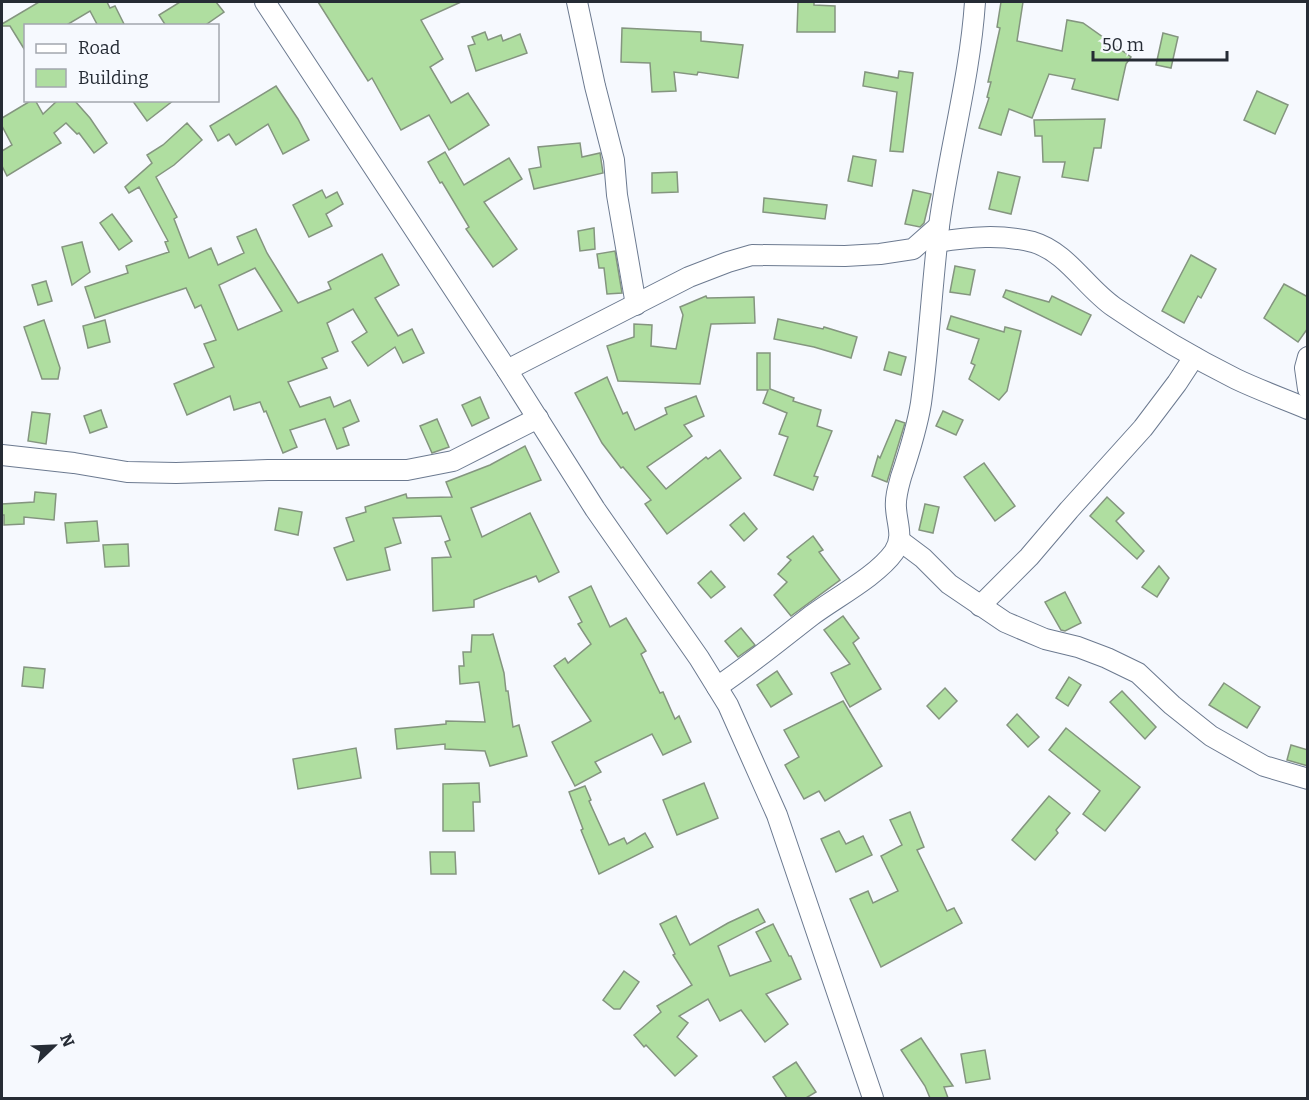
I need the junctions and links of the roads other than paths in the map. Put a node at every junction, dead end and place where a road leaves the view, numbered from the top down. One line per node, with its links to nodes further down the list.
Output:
1 (265, 2): 10 (street)
2 (577, 2): 7 (street)
3 (975, 2): 4 (street)
4 (939, 234): 5 (street); 6 (street); 8 (street)
5 (913, 249): 6 (street); 7 (street)
6 (935, 271): 15 (street)
7 (636, 305): 10 (street)
8 (1194, 357): 12 (street); 16 (street)
9 (1308, 357): 11 (street)
10 (507, 370): 13 (street)
11 (1308, 388)
12 (1308, 409)
13 (538, 418): 14 (street); 17 (street)
14 (2, 455)
15 (899, 540): 16 (street); 17 (street)
16 (980, 606): 18 (street)
17 (717, 687): 19 (street)
18 (1308, 779)
19 (873, 1098)

